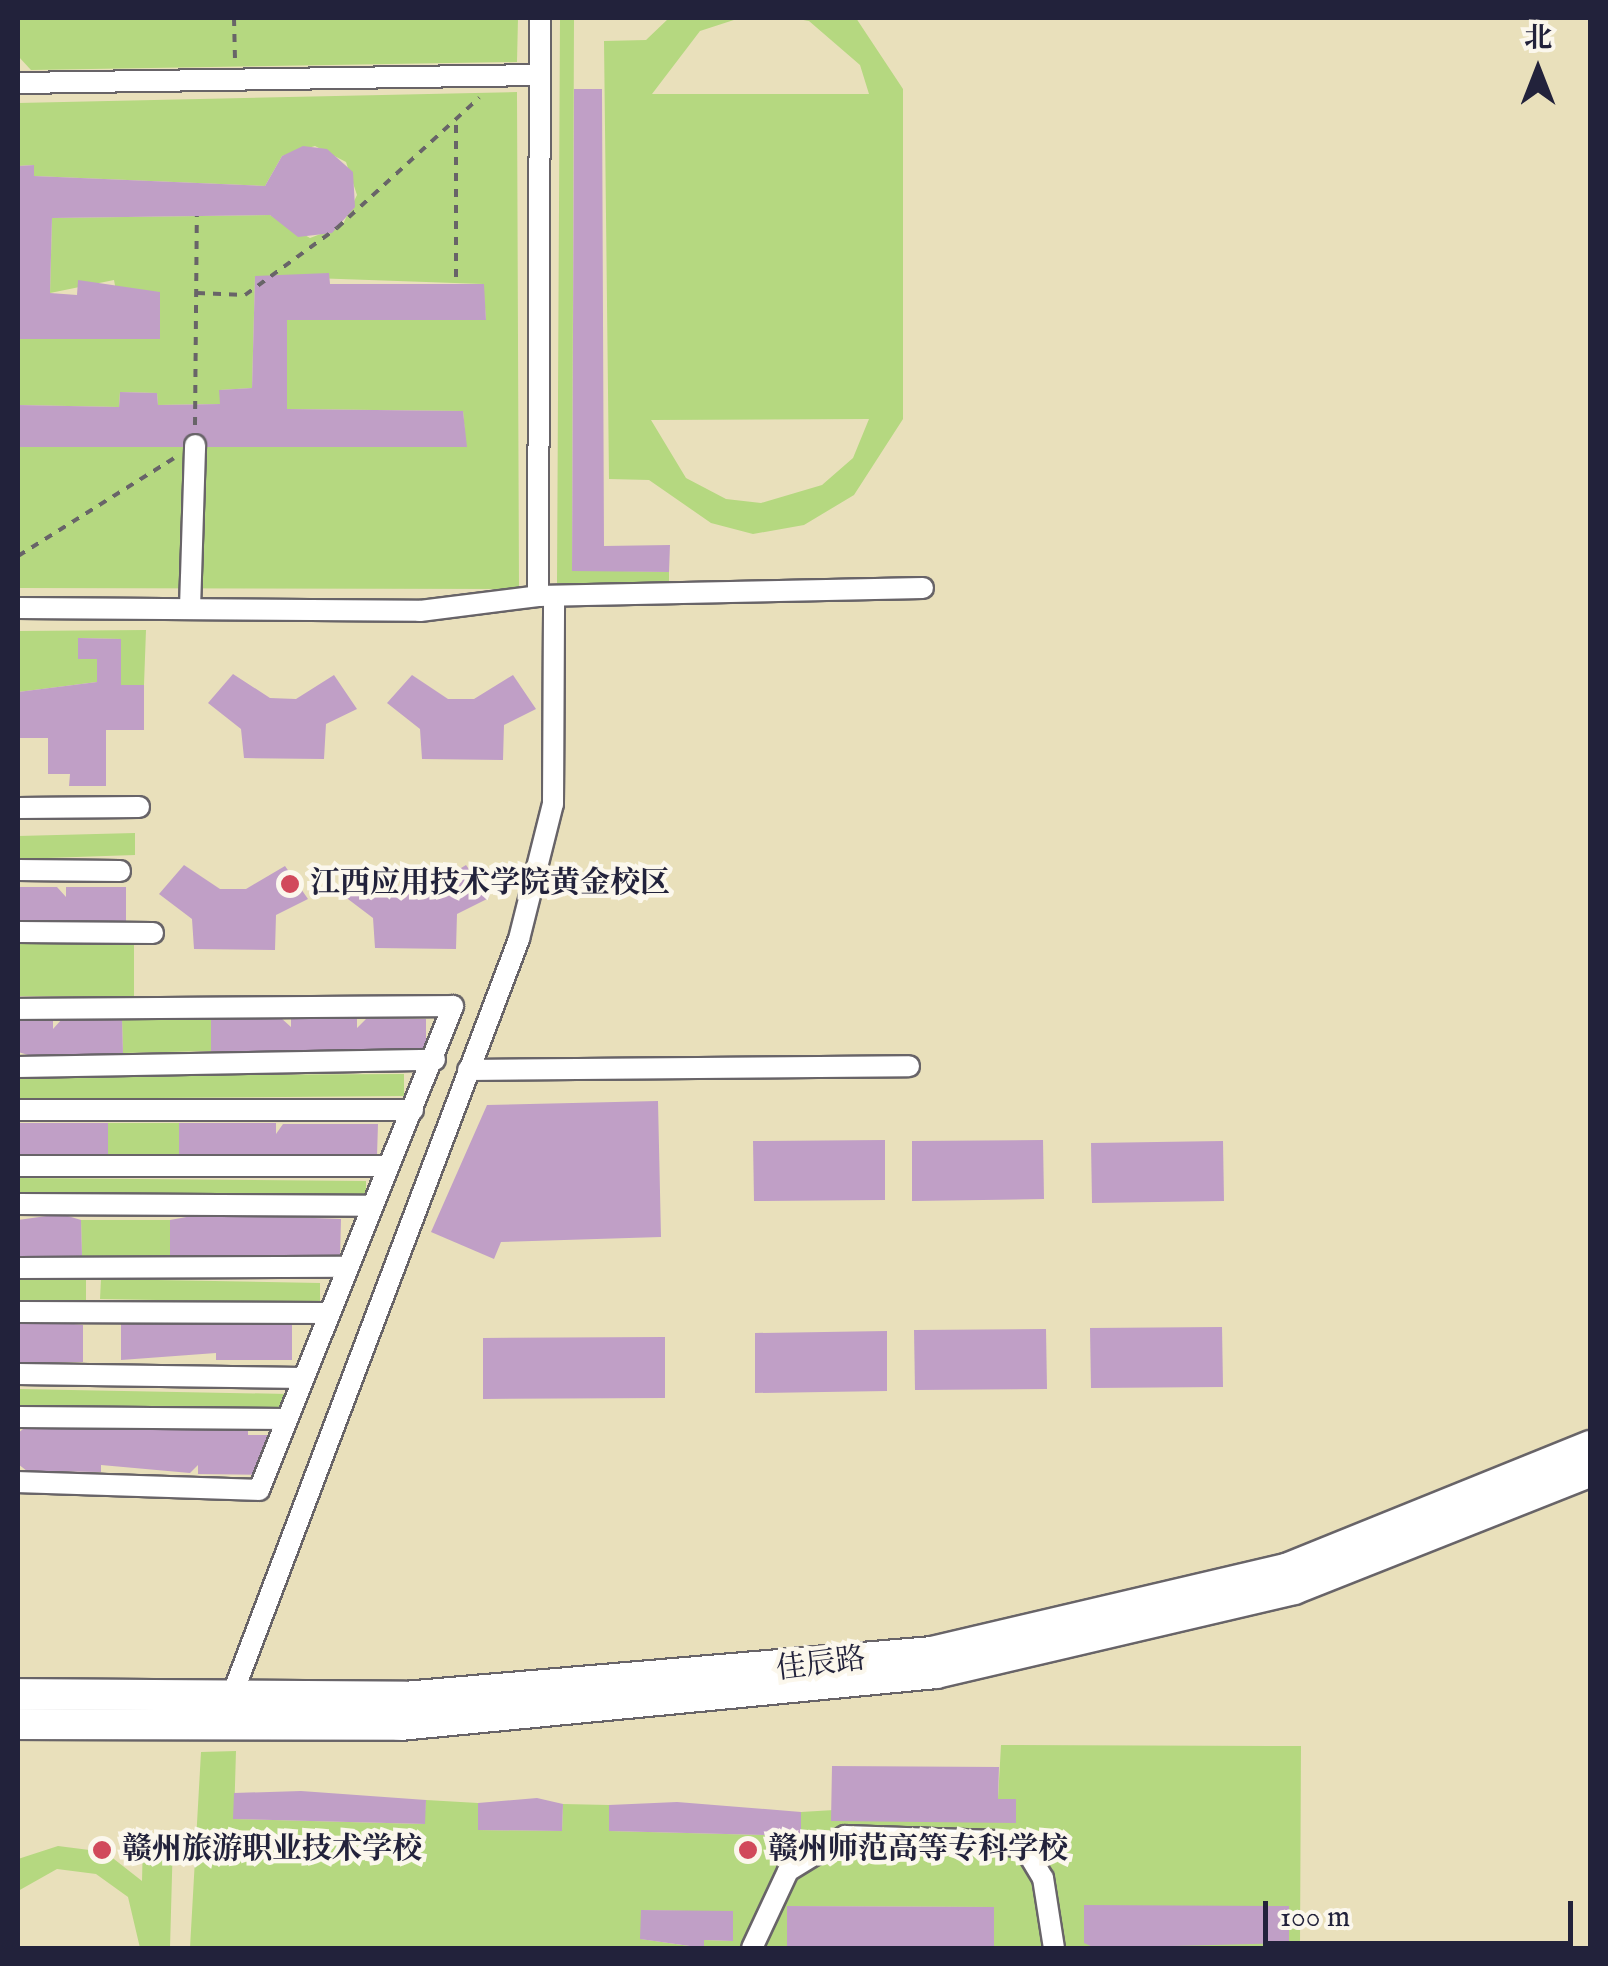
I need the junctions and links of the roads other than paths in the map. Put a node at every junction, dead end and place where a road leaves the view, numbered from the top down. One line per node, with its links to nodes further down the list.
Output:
1 (540, 18): 2 (street)
2 (539, 75): 3 (street); 6 (street)
3 (18, 83)
4 (195, 445): 8 (street)
5 (923, 588): 6 (street)
6 (546, 596): 8 (street); 19 (street)
7 (18, 608): 8 (street)
8 (190, 608)
9 (140, 807): 10 (street)
10 (18, 808)
11 (18, 870): 12 (street)
12 (120, 871)
13 (18, 932): 14 (street)
14 (153, 932)
15 (18, 1008): 16 (street)
16 (436, 1060): 18 (street); 21 (street)
17 (909, 1066): 19 (street)
18 (18, 1067)
19 (468, 1070): 38 (street)
20 (18, 1110): 21 (street)
21 (413, 1110): 23 (street)
22 (18, 1166): 23 (street)
23 (387, 1166): 25 (street)
24 (18, 1204): 25 (street)
25 (371, 1206): 26 (street)
26 (346, 1267): 27 (street); 29 (street)
27 (18, 1268)
28 (18, 1312): 29 (street)
29 (328, 1313): 31 (street)
30 (18, 1374): 31 (street)
31 (303, 1378): 33 (street)
32 (18, 1418): 33 (street)
33 (287, 1419): 36 (street)
34 (1590, 1446): 38 (main road, 佳辰路)
35 (1590, 1472): 39 (main road, 佳辰路)
36 (18, 1482)
37 (18, 1694): 38 (main road, 佳辰路)
38 (231, 1698)
39 (18, 1724)
40 (752, 1948): 41 (street)
41 (1054, 1948)

